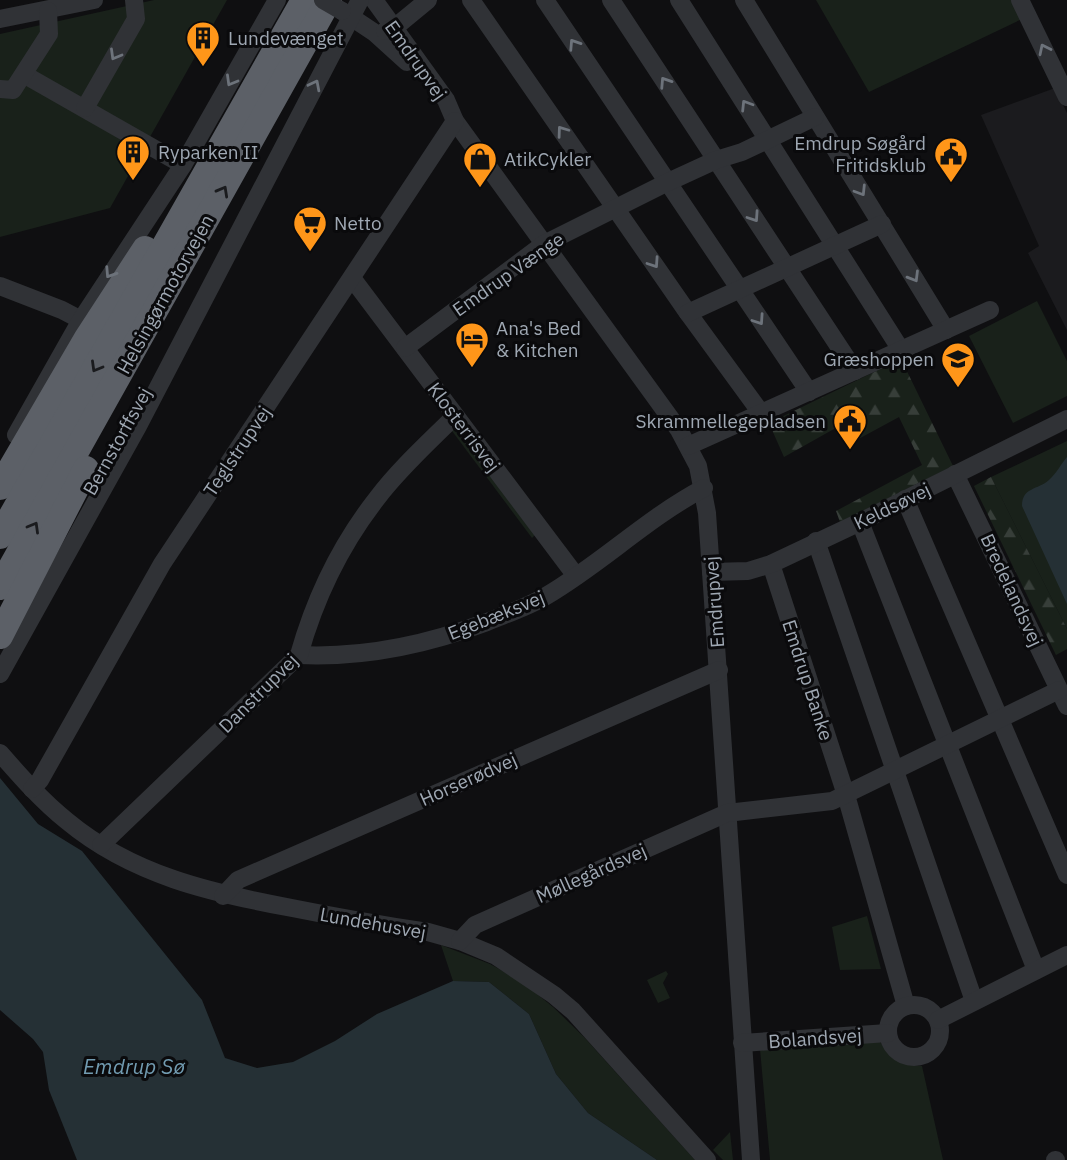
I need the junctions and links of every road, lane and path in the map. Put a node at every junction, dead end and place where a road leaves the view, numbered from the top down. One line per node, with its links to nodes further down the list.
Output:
1 (94, 0): 16 (street)
2 (134, 0): 23 (street, one-way to 23)
3 (277, 0): 29 (street, one-way to 29)
4 (304, 0): 26 (highway, Helsingørmotorvejen)
5 (323, 0): 15 (street, Emdrupvej, bridge)
6 (360, 0): 15 (street)
7 (374, 0): 18 (street, Emdrupvej)
8 (428, 0): 18 (street)
9 (471, 0): 31 (street, one-way to 9)
10 (545, 0): 30 (street, one-way to 10)
11 (611, 0): 28 (street, one-way to 11)
12 (679, 0): 27 (street, one-way to 12)
13 (744, 0): 24 (street)
14 (1020, 0): 22 (street, one-way to 14)
15 (341, 9): 19 (street, Emdrupvej); 33 (street, one-way to 15); 40 (highway, Helsingørmotorvejen, one-way to 15)
16 (48, 10): 17 (street); 20 (street)
17 (0, 19)
18 (394, 28): 19 (street); 25 (street, Emdrupvej)
19 (375, 33): 25 (street, Emdrupvej)
20 (25, 75): 21 (street); 23 (street)
21 (0, 89)
22 (1067, 97)
23 (85, 108): 29 (street)
24 (815, 117): 27 (street, Emdrup Vænge); 32 (street, one-way to 32)
25 (455, 121): 34 (street, Emdrupvej); 37 (street, Teglstrupvej)
26 (227, 138): 55 (highway); 59 (highway, Helsingørmotorvejen, one-way to 59)
27 (768, 139): 28 (street, Emdrup Vænge); 35 (street)
28 (716, 160): 30 (street, Emdrup Vænge); 36 (street, one-way to 36)
29 (183, 165): 43 (street, one-way to 43)
30 (666, 183): 31 (street, Emdrup Vænge); 39 (street)
31 (616, 206): 34 (street, Emdrup Vænge); 42 (street, one-way to 42)
32 (882, 224): 35 (street); 44 (street, one-way to 44)
33 (238, 232): 66 (street, Bernstorffsvej); 69 (street)
34 (544, 244): 45 (street, Emdrup Vænge); 52 (street, Emdrupvej)
35 (835, 246): 36 (street); 46 (street)
36 (787, 267): 39 (street); 47 (street)
37 (352, 278): 45 (street, Klosterrisvej); 75 (street, Teglstrupvej)
38 (0, 286): 43 (street)
39 (739, 290): 42 (street); 48 (street, one-way to 48)
40 (165, 294): 64 (highway, Helsingørmotorvejen, one-way to 40); 65 (highway)
41 (990, 310): 44 (street)
42 (688, 313): 49 (street)
43 (81, 320): 53 (street)
44 (946, 330): 46 (street)
45 (405, 348): 50 (street, Klosterrisvej)
46 (901, 350): 47 (street)
47 (855, 371): 48 (street)
48 (808, 392): 49 (street)
49 (761, 413): 52 (street)
50 (455, 415): 63 (street, Klosterrisvej); 67 (street, Danstrupvej)
51 (1067, 419): 54 (street, Keldsøvej)
52 (688, 446): 56 (street, Emdrupvej)
53 (0, 462)
54 (955, 474): 57 (street, Keldsøvej); 70 (street, Bredelandsvej)
55 (0, 487)
56 (704, 488): 62 (street, Emdrupvej); 63 (street, Egebæksvej)
57 (905, 499): 58 (street, Keldsøvej); 71 (street)
58 (860, 522): 60 (street, Keldsøvej); 72 (street)
59 (0, 536)
60 (816, 541): 61 (street, Keldsøvej); 74 (street)
61 (771, 564): 62 (street, Keldsøvej); 76 (street, Emdrup Banke)
62 (711, 572): 68 (street, Emdrupvej)
63 (576, 576): 67 (street, Egebæksvej)
64 (0, 587)
65 (0, 636)
66 (0, 652)
67 (299, 655): 78 (street, Danstrupvej)
68 (719, 670): 77 (street, Emdrupvej); 80 (street, Horserødvej)
69 (0, 674)
70 (1063, 698): 71 (street)
71 (999, 718): 72 (street); 79 (street)
72 (948, 745): 74 (street); 83 (street)
73 (0, 753): 75 (street, Lundehusvej)
74 (896, 771): 76 (street); 84 (street)
75 (32, 789): 78 (street, Lundehusvej)
76 (846, 795): 77 (street); 85 (street, Emdrup Banke)
77 (727, 813): 81 (street, Møllegårdsvej); 88 (street, Emdrupvej)
78 (101, 845): 80 (street, Lundehusvej)
79 (1067, 875)
80 (223, 895): 81 (street, Lundehusvej)
81 (460, 941): 89 (street, Lundehusvej)
82 (1067, 955): 83 (street)
83 (1036, 970): 84 (street)
84 (974, 1001): 86 (street)
85 (906, 1006): 86 (street); 87 (street)
86 (938, 1020): 87 (street)
87 (888, 1033): 88 (street, Bolandsvej)
88 (741, 1042): 90 (street, Emdrupvej)
89 (707, 1160)
90 (751, 1160)

